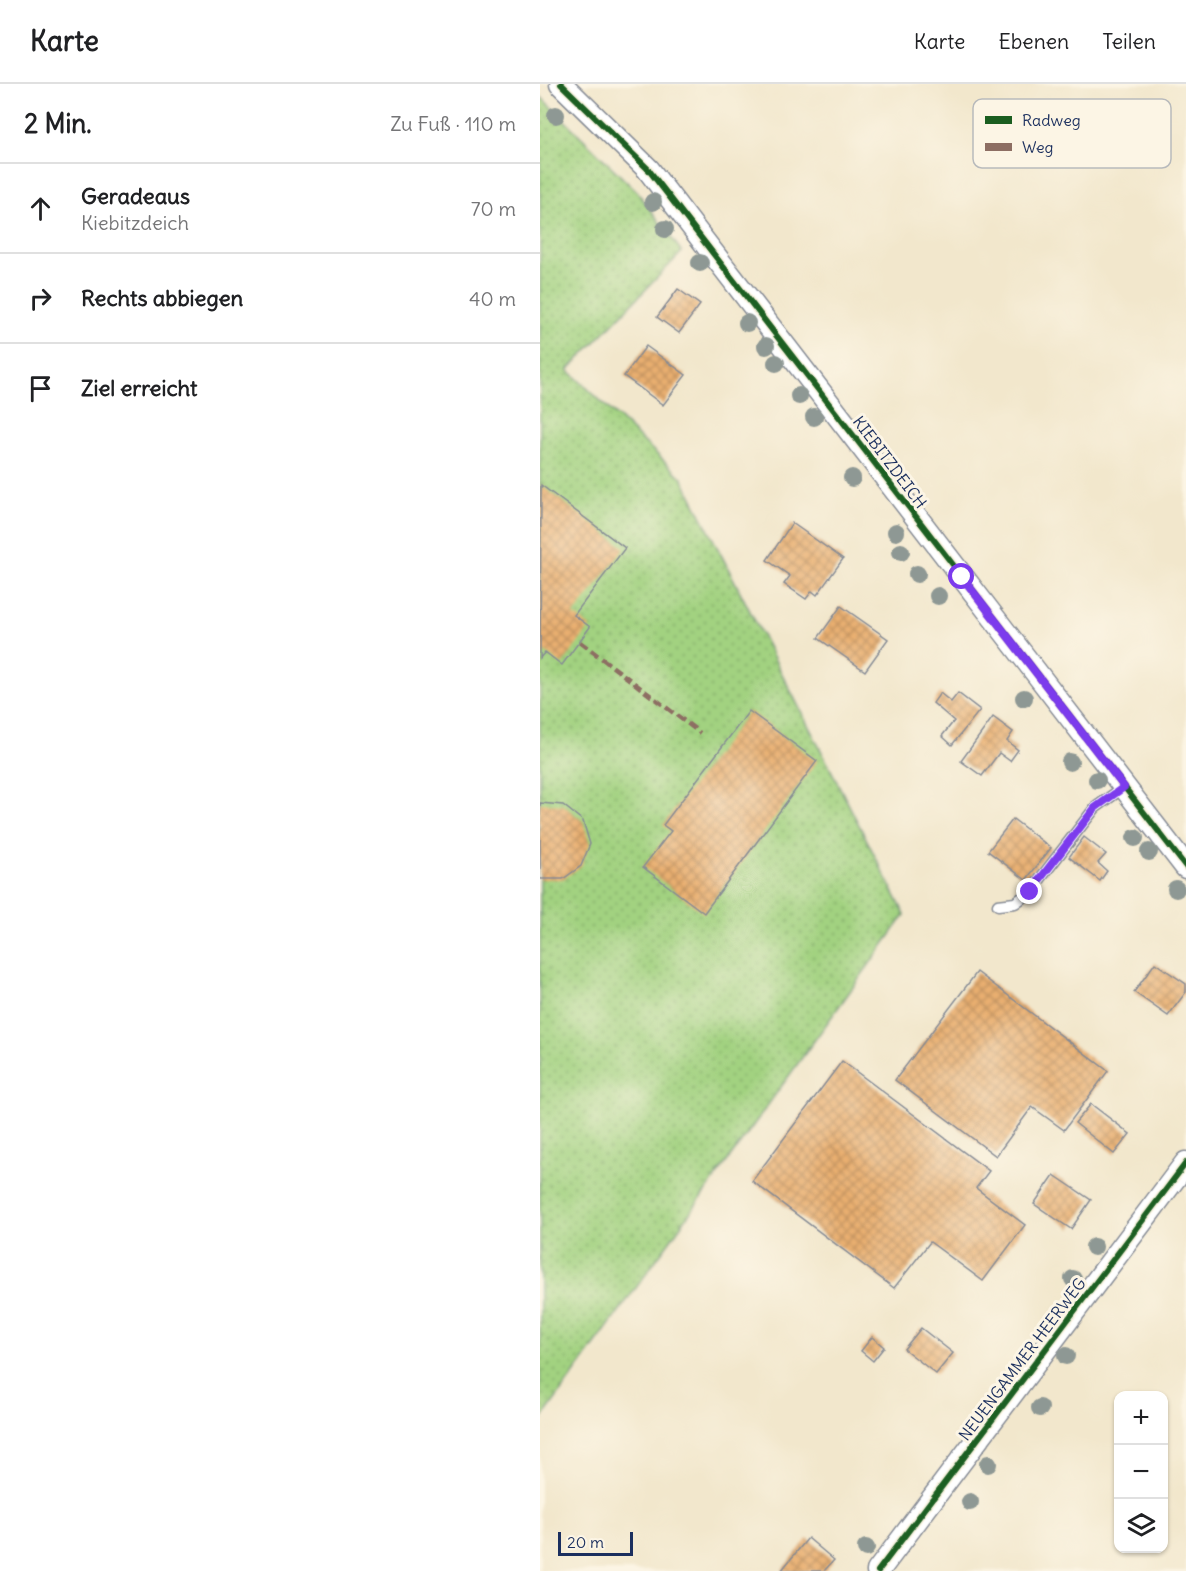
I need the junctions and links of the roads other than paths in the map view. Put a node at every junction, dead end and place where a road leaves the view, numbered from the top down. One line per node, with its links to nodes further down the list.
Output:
1 (561, 84): 2 (street, KIEBITZDEICH)
2 (1124, 787): 3 (street, KIEBITZDEICH); 4 (lane)
3 (1186, 867)
4 (998, 905)
5 (1186, 1163): 6 (street, NEUENGAMMER HEERWEG)
6 (878, 1571)

